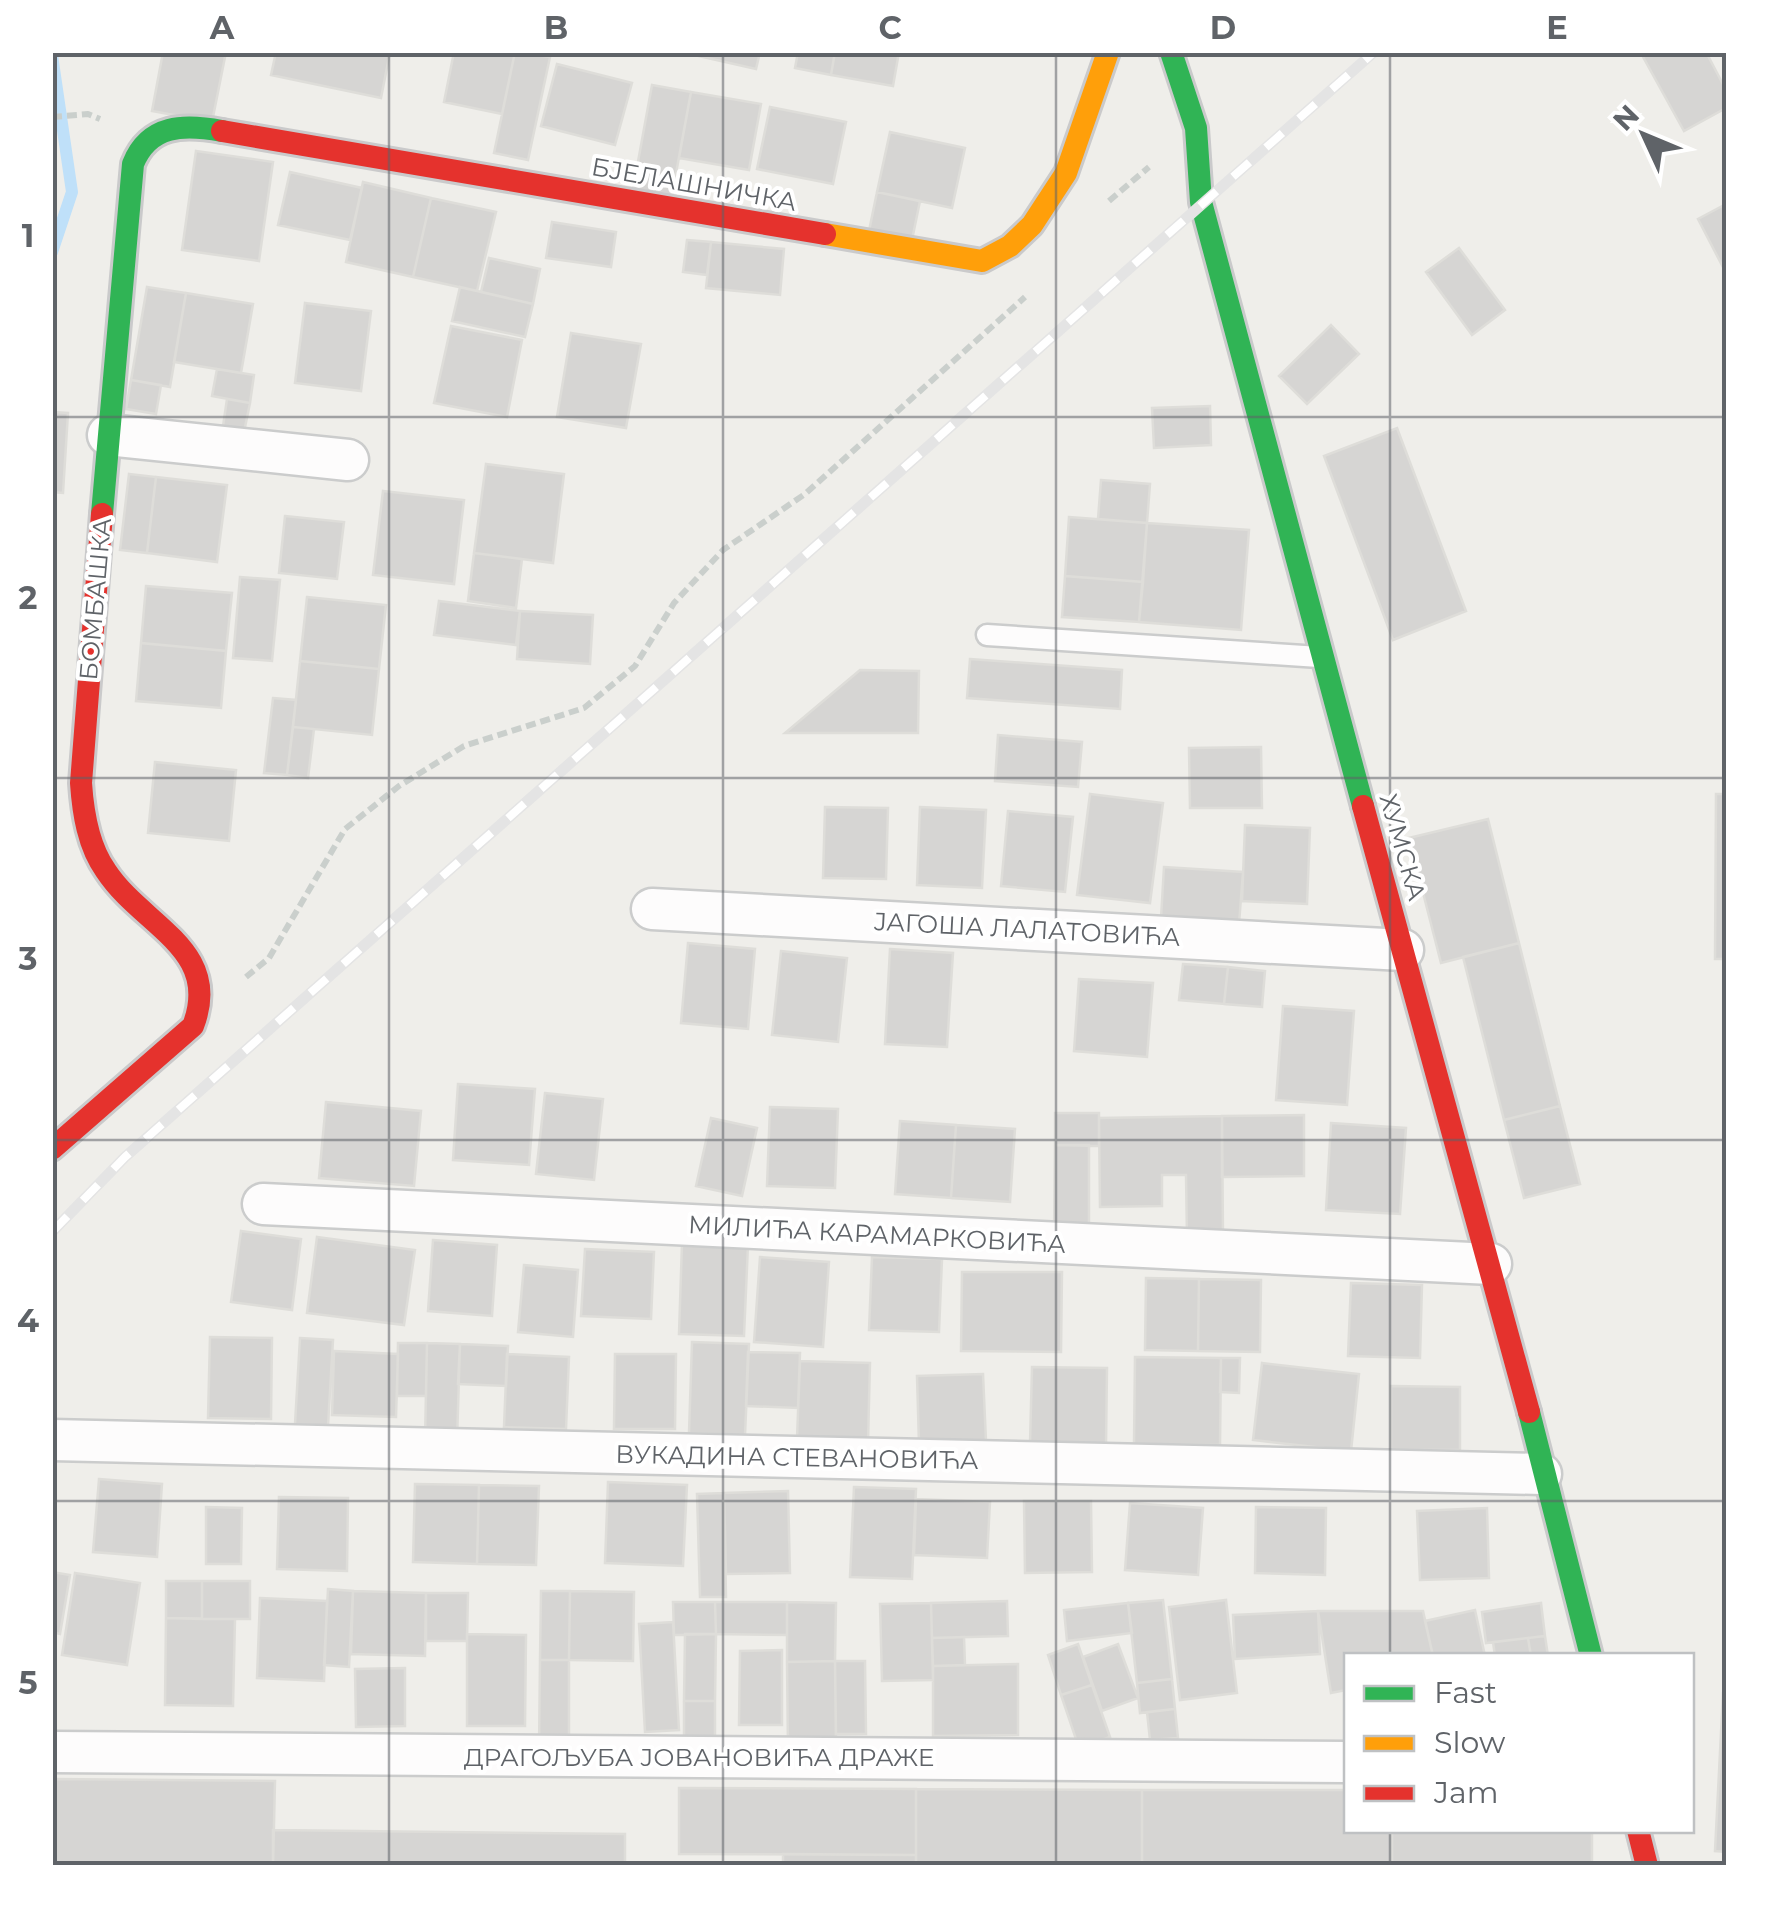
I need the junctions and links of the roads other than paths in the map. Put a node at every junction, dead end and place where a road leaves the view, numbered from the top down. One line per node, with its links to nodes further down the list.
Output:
1 (1108, 52): 3 (street, БЈЕЛАШНИЧКА)
2 (1171, 52): 7 (street, ХУМСКА)
3 (147, 137): 4 (street, БОМБАШКА)
4 (108, 435): 5 (street); 10 (street, БОМБАШКА)
5 (348, 460)
6 (987, 635): 7 (lane)
7 (1321, 657): 9 (street, ХУМСКА)
8 (652, 909): 9 (street, ЈАГОША ЛАЛАТОВИЋА)
9 (1402, 950): 12 (street, ХУМСКА)
10 (52, 1149)
11 (263, 1204): 12 (street, МИЛИЋА КАРАМАРКОВИЋА)
12 (1491, 1264): 14 (street, ХУМСКА)
13 (52, 1440): 14 (street, ВУКАДИНА СТЕВАНОВИЋА)
14 (1541, 1474): 15 (street, ХУМСКА)
15 (1590, 1653)
16 (52, 1752): 17 (street, ДРАГОЉУБА ЈОВАНОВИЋА ДРАЖЕ)
17 (1344, 1762)
18 (1639, 1833): 19 (street)
19 (1647, 1866)

